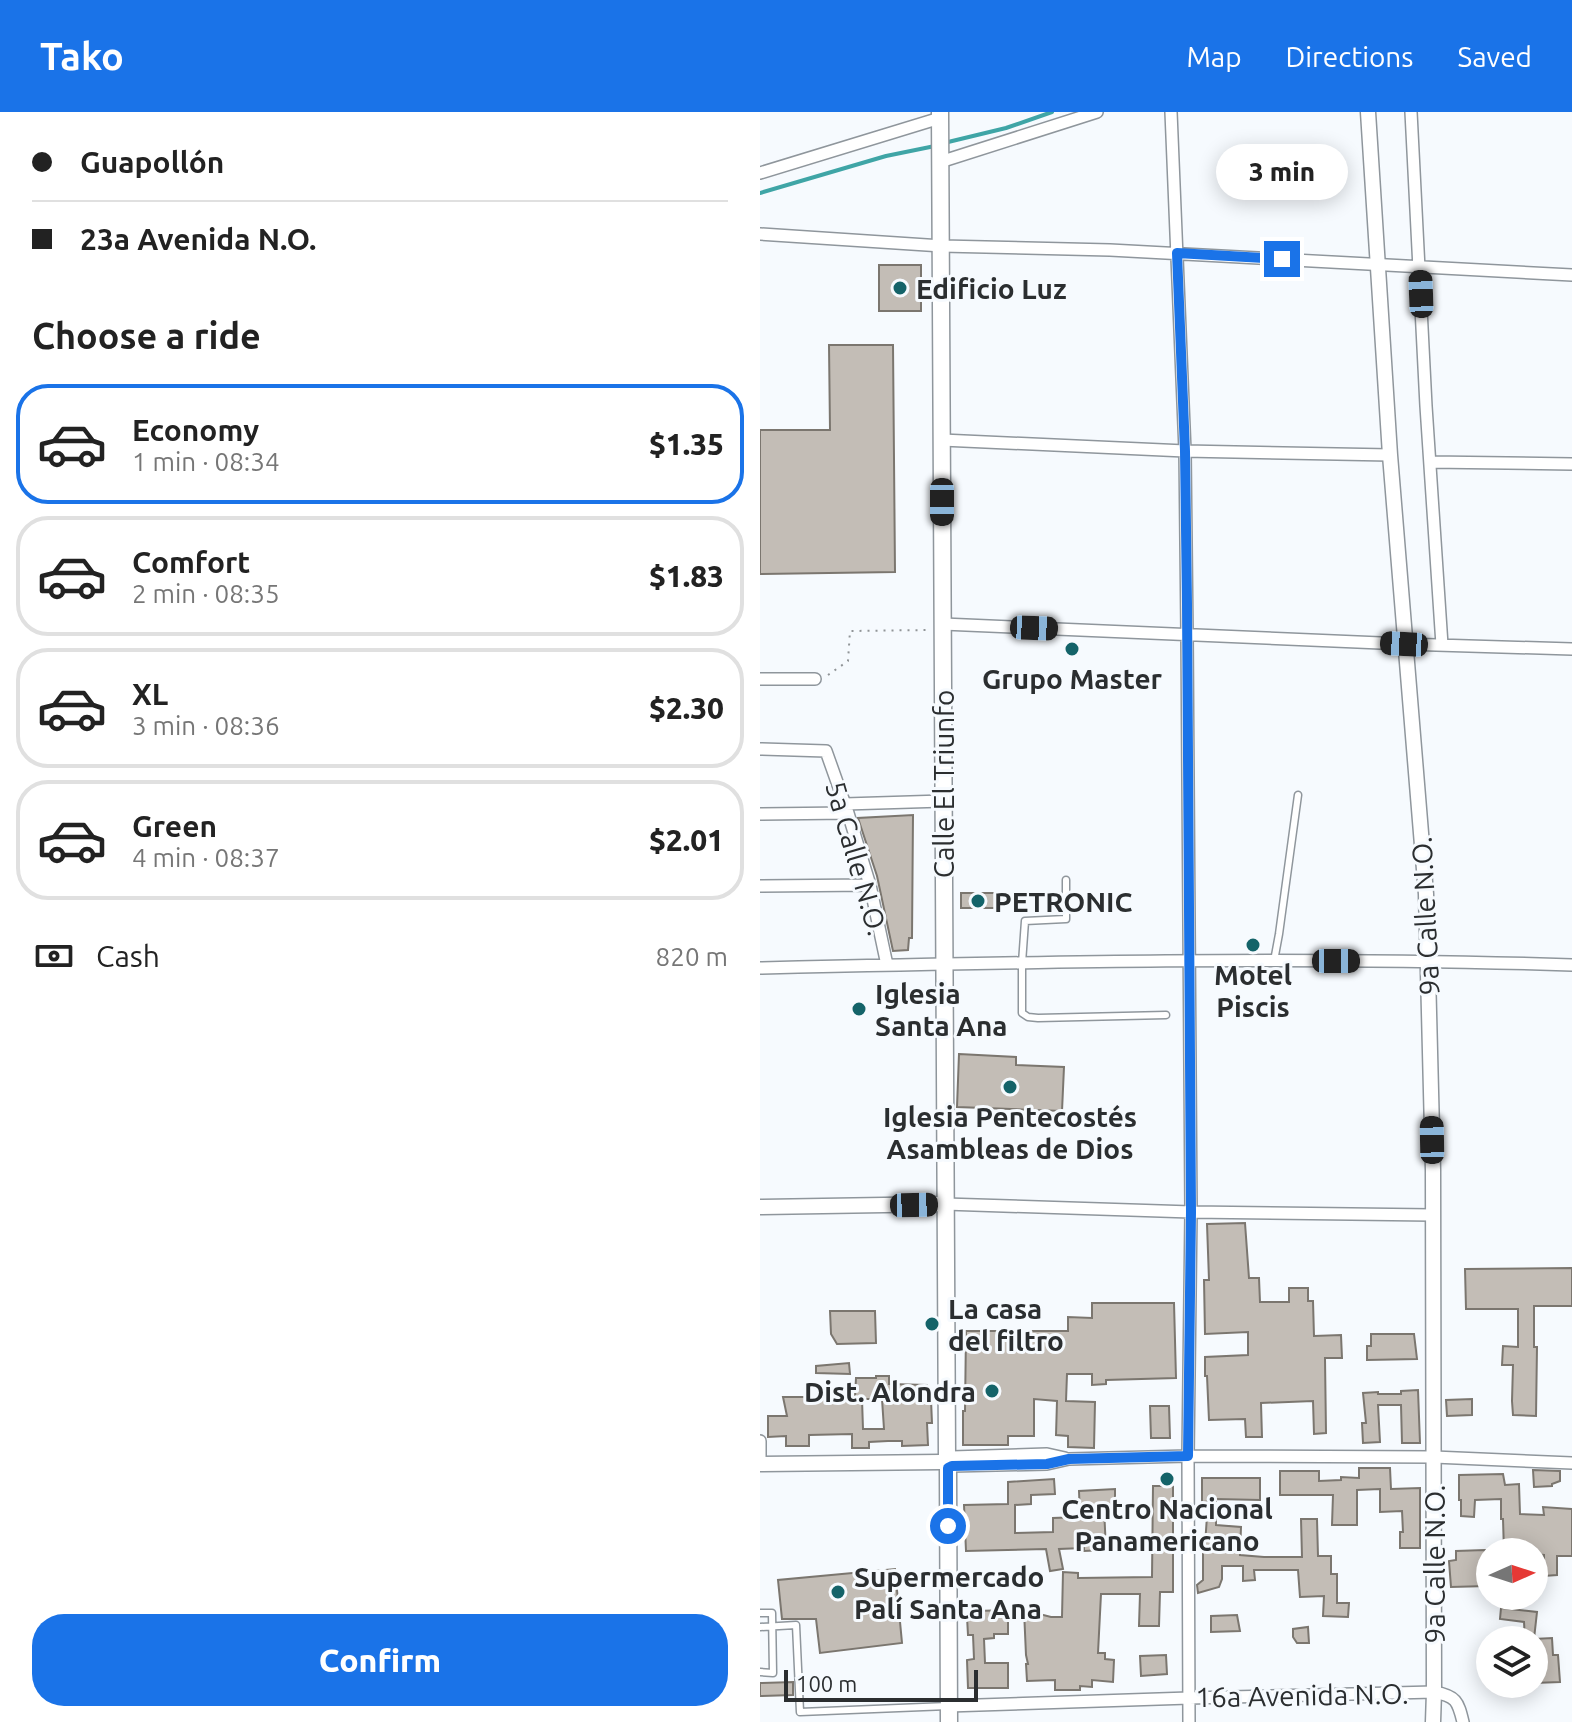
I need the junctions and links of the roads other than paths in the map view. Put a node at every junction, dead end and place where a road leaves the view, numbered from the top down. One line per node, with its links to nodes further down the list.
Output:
1 (1097, 112): 6 (street)
2 (1171, 112): 10 (street)
3 (1368, 112): 11 (street, 9a Calle N.O.)
4 (1411, 112): 12 (street)
5 (940, 121): 6 (main road, Calle El Triunfo); 7 (street)
6 (940, 158): 9 (main road, Calle El Triunfo)
7 (760, 173)
8 (760, 234): 9 (street)
9 (942, 246): 10 (street); 14 (main road, Calle El Triunfo)
10 (1177, 253): 11 (street); 15 (street)
11 (1378, 263): 12 (street); 16 (street, 9a Calle N.O.)
12 (1420, 266): 13 (street); 17 (street)
13 (1572, 275)
14 (942, 440): 15 (street); 19 (main road, Calle El Triunfo)
15 (1185, 451): 16 (street); 20 (street)
16 (1390, 455): 21 (street, 9a Calle N.O.)
17 (1430, 462): 18 (street); 22 (street)
18 (1572, 464)
19 (943, 627): 20 (street); 28 (main road, Calle El Triunfo)
20 (1187, 634): 21 (street); 36 (street)
21 (1404, 644): 22 (street); 34 (street, 9a Calle N.O.)
22 (1442, 645): 23 (street)
23 (1572, 649)
24 (760, 679): 25 (street)
25 (815, 679)
26 (760, 749): 29 (street, 5a Calle N.O.)
27 (1298, 795): 35 (lane)
28 (943, 801): 29 (street); 38 (main road, Calle El Triunfo)
29 (847, 808): 30 (street); 32 (street, 5a Calle N.O.)
30 (760, 814)
31 (1066, 880): 37 (lane)
32 (870, 885): 33 (street); 39 (street, 5a Calle N.O.)
33 (760, 886)
34 (1428, 960): 35 (street); 40 (street); 46 (street, 9a Calle N.O.)
35 (1274, 961): 36 (street)
36 (1188, 962): 37 (street); 45 (street)
37 (1022, 963): 38 (street); 42 (lane)
38 (944, 964): 39 (street); 43 (main road, Calle El Triunfo)
39 (887, 965): 41 (street)
40 (1572, 965)
41 (760, 968)
42 (1166, 1015)
43 (945, 1204): 44 (street); 45 (street); 50 (main road, Calle El Triunfo)
44 (760, 1207)
45 (1191, 1212): 46 (street); 48 (street)
46 (1432, 1215): 49 (street, 9a Calle N.O.)
47 (760, 1441): 52 (street)
48 (1188, 1456): 49 (street); 50 (street); 58 (street)
49 (1434, 1457): 51 (street); 57 (street, 9a Calle N.O.)
50 (948, 1462): 52 (street); 59 (main road, Calle El Triunfo)
51 (1572, 1463)
52 (760, 1464)
53 (760, 1613): 55 (lane)
54 (760, 1627): 55 (lane)
55 (772, 1627): 56 (lane); 59 (lane)
56 (760, 1672)
57 (1434, 1692): 58 (street, 16a Avenida N.O.); 61 (street, 9a Calle N.O.); 62 (street, 16a Avenida N.O.)
58 (1189, 1698): 59 (street, 16a Avenida N.O.); 60 (street)
59 (948, 1714)
60 (1189, 1722)
61 (1433, 1722)
62 (1463, 1722)

